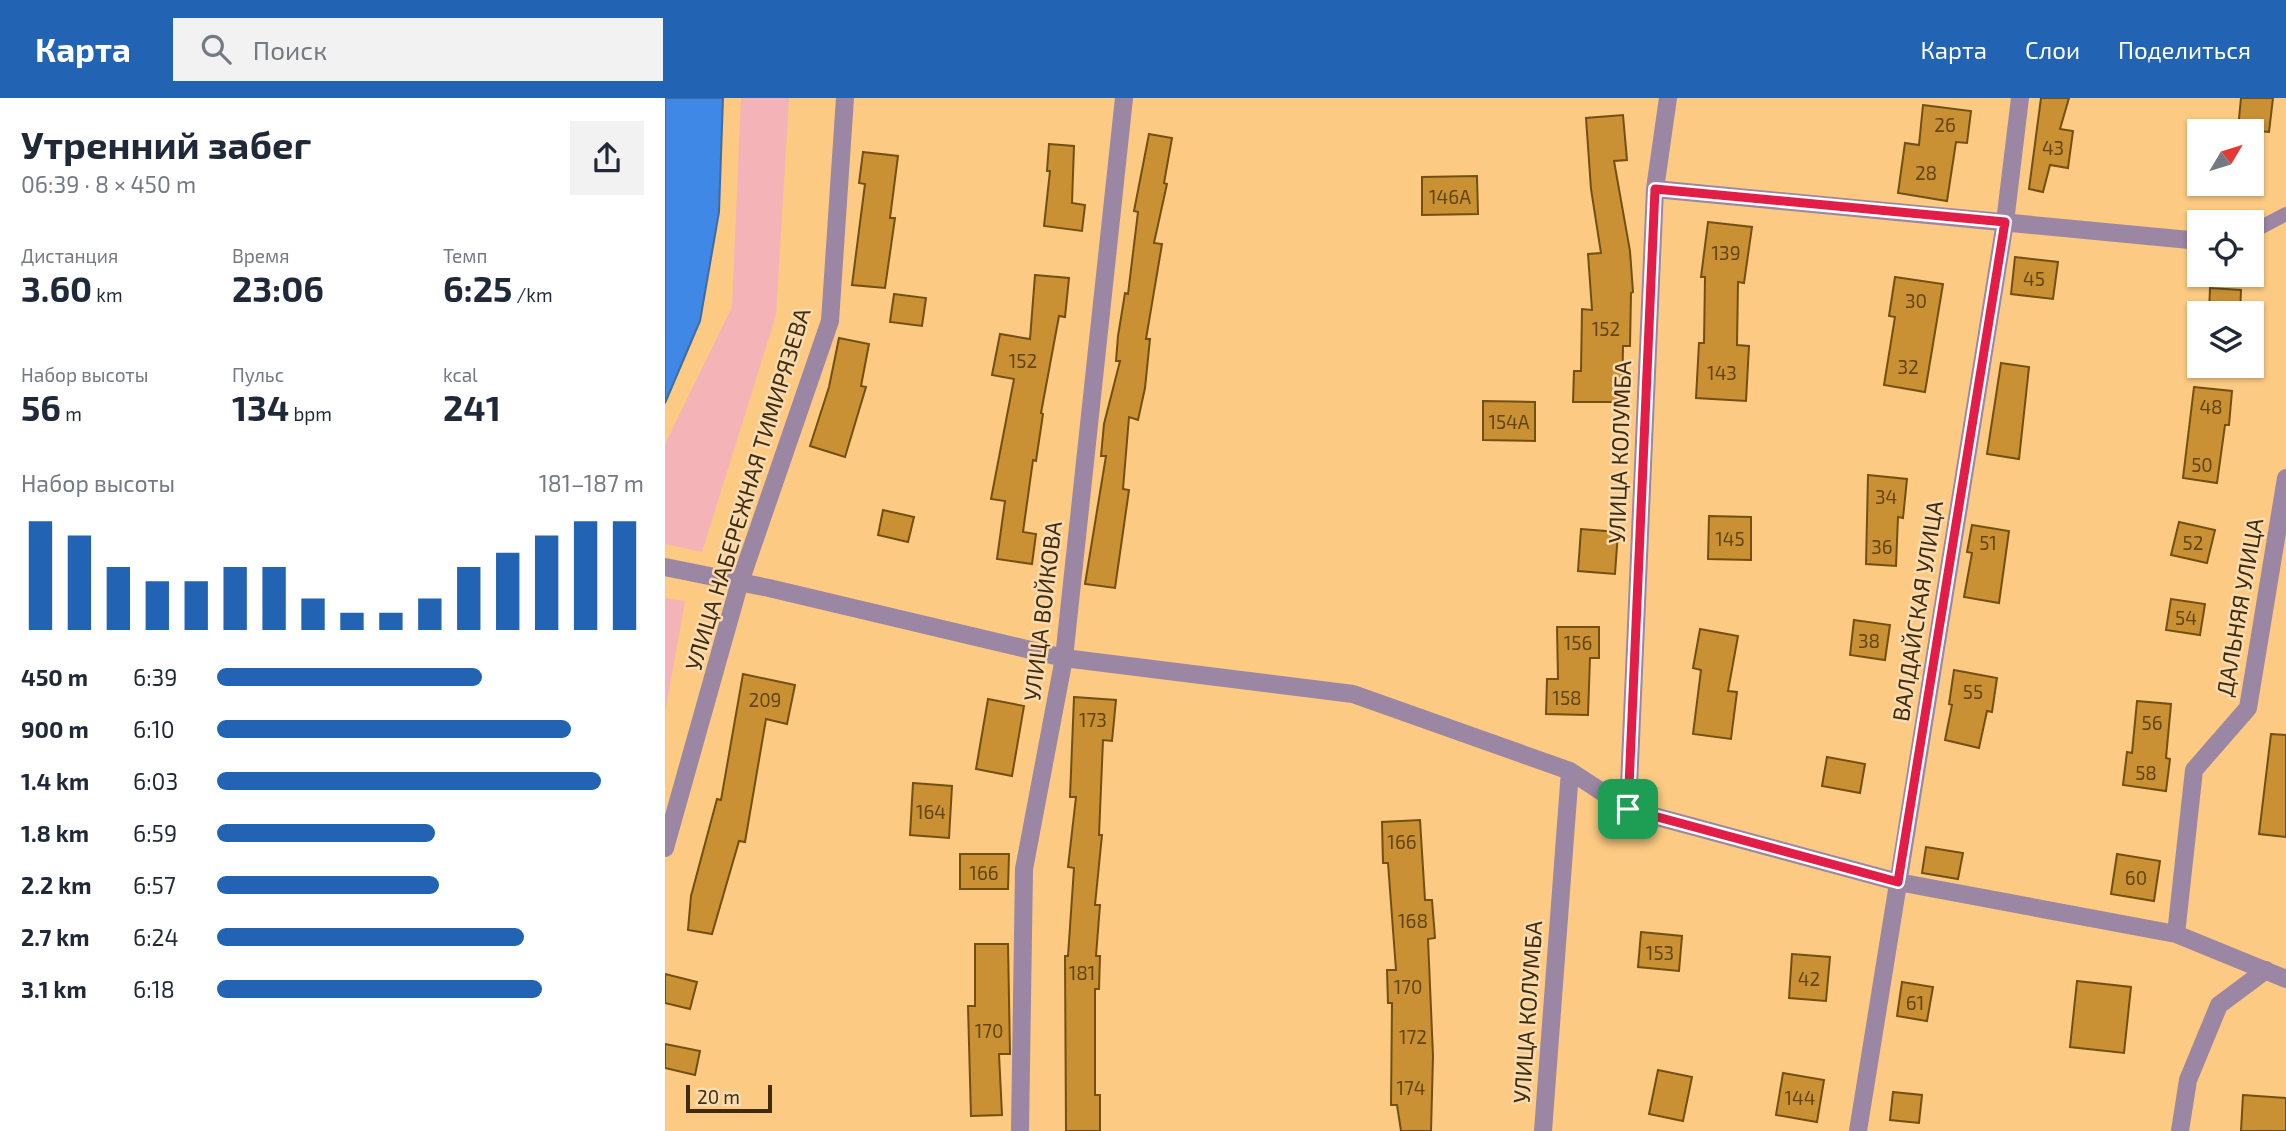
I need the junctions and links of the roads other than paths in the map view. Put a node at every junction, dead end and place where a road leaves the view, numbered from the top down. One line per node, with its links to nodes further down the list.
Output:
1 (845, 98): 12 (street, УЛИЦА НАБЕРЕЖНАЯ ТИМИРЯЗЕВА)
2 (1124, 98): 13 (street, УЛИЦА ВОЙКОВА)
3 (1668, 98): 5 (street, УЛИЦА КОЛУМБА)
4 (2020, 98): 7 (street, ВАЛДАЙСКАЯ УЛИЦА)
5 (1655, 189): 7 (street); 15 (street, УЛИЦА КОЛУМБА)
6 (2286, 214): 8 (lane)
7 (2005, 222): 9 (street); 17 (street, ВАЛДАЙСКАЯ УЛИЦА)
8 (2264, 226)
9 (2187, 240)
10 (2286, 478): 18 (street, ДАЛЬНЯЯ УЛИЦА)
11 (665, 567): 12 (street)
12 (739, 585): 13 (street); 16 (street, УЛИЦА НАБЕРЕЖНАЯ ТИМИРЯЗЕВА)
13 (1064, 658): 14 (street); 21 (street, УЛИЦА ВОЙКОВА)
14 (1570, 771): 15 (street); 22 (street, УЛИЦА КОЛУМБА)
15 (1628, 809): 17 (street)
16 (665, 848)
17 (1898, 882): 18 (street); 23 (street, ВАЛДАЙСКАЯ УЛИЦА)
18 (2176, 934): 19 (street)
19 (2266, 970): 20 (street); 24 (street)
20 (2286, 979)
21 (1020, 1131)
22 (1543, 1131)
23 (1858, 1131)
24 (2180, 1131)

